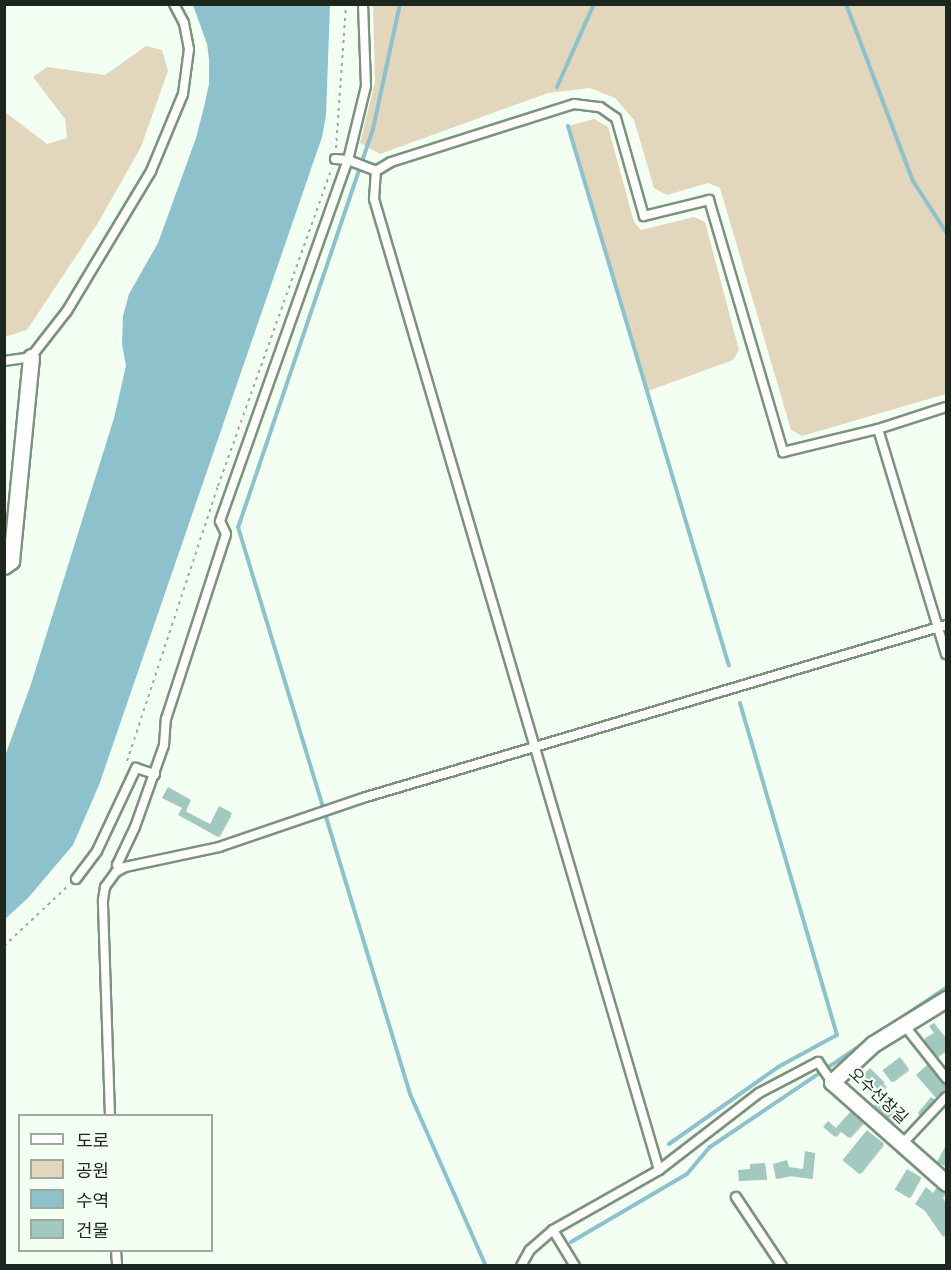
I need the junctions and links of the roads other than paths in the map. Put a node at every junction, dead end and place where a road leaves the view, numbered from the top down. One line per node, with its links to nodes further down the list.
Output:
1 (174, 4): 6 (lane)
2 (363, 4): 4 (lane)
3 (335, 159): 4 (lane)
4 (348, 160): 5 (lane); 14 (lane)
5 (376, 171): 9 (lane); 13 (lane)
6 (31, 357): 7 (lane); 10 (street)
7 (4, 361)
8 (946, 407): 9 (lane)
9 (878, 429): 11 (lane)
10 (4, 566)
11 (943, 627): 12 (lane); 13 (lane)
12 (946, 654)
13 (534, 747): 15 (lane); 24 (lane)
14 (155, 774): 15 (lane); 16 (lane)
15 (120, 869): 22 (lane)
16 (76, 879)
17 (946, 999): 18 (street, 오수선창길)
18 (904, 1026): 19 (lane); 20 (street, 오수선창길)
19 (946, 1078)
20 (832, 1082): 23 (street, 오수선창길); 24 (lane)
21 (946, 1097): 23 (lane)
22 (110, 1114)
23 (903, 1143): 25 (street, 오수선창길)
24 (660, 1170): 27 (lane)
25 (946, 1183)
26 (736, 1197): 30 (lane)
27 (553, 1230): 28 (lane); 29 (lane)
28 (521, 1266)
29 (575, 1266)
30 (782, 1266)

